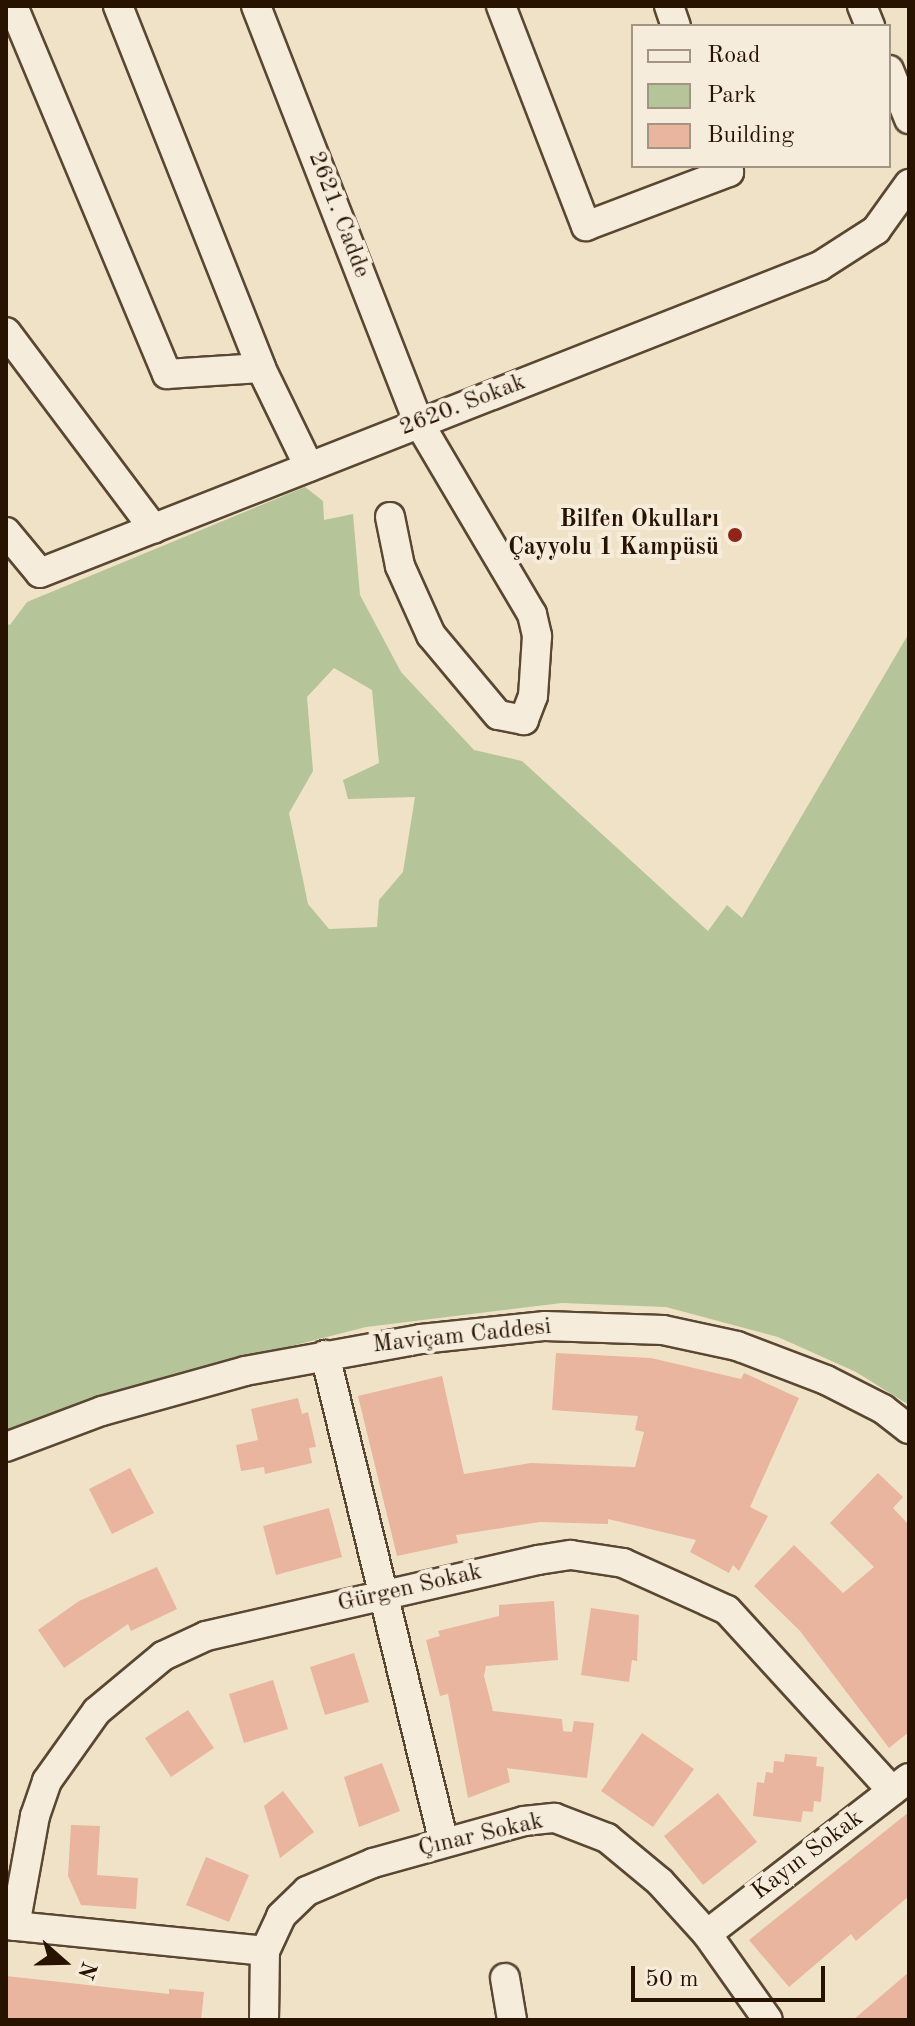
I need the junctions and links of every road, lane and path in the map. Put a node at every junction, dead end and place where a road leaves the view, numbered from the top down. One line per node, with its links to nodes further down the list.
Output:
1 (13, 6): 10 (street)
2 (118, 6): 10 (street)
3 (256, 6): 11 (street, 2621. Cadde)
4 (501, 6): 7 (street)
5 (891, 75): 6 (street)
6 (909, 119)
7 (728, 168)
8 (909, 184): 11 (street, 2620. Sokak)
9 (6, 332): 14 (street)
10 (261, 368): 12 (street)
11 (419, 423): 12 (street, 2620. Sokak); 13 (street, 2621. Cadde)
12 (309, 467): 14 (street, 2620. Sokak)
13 (390, 517)
14 (154, 529): 15 (street, 2620. Sokak)
15 (6, 532)
16 (325, 1355): 17 (street, Maviçam Caddesi); 18 (street, Maviçam Caddesi); 19 (street)
17 (909, 1429)
18 (6, 1447)
19 (384, 1595): 20 (street, Gürgen Sokak); 21 (street); 22 (street, Gürgen Sokak)
20 (901, 1785): 23 (street, Kayın Sokak)
21 (444, 1843): 23 (street, Çınar Sokak); 24 (street, Çınar Sokak)
22 (11, 1925): 24 (street)
23 (707, 1934): 26 (street, Çınar Sokak)
24 (265, 1951): 27 (street, Çınar Sokak)
25 (505, 1978): 28 (street)
26 (766, 2019)
27 (264, 2020)
28 (512, 2020)

